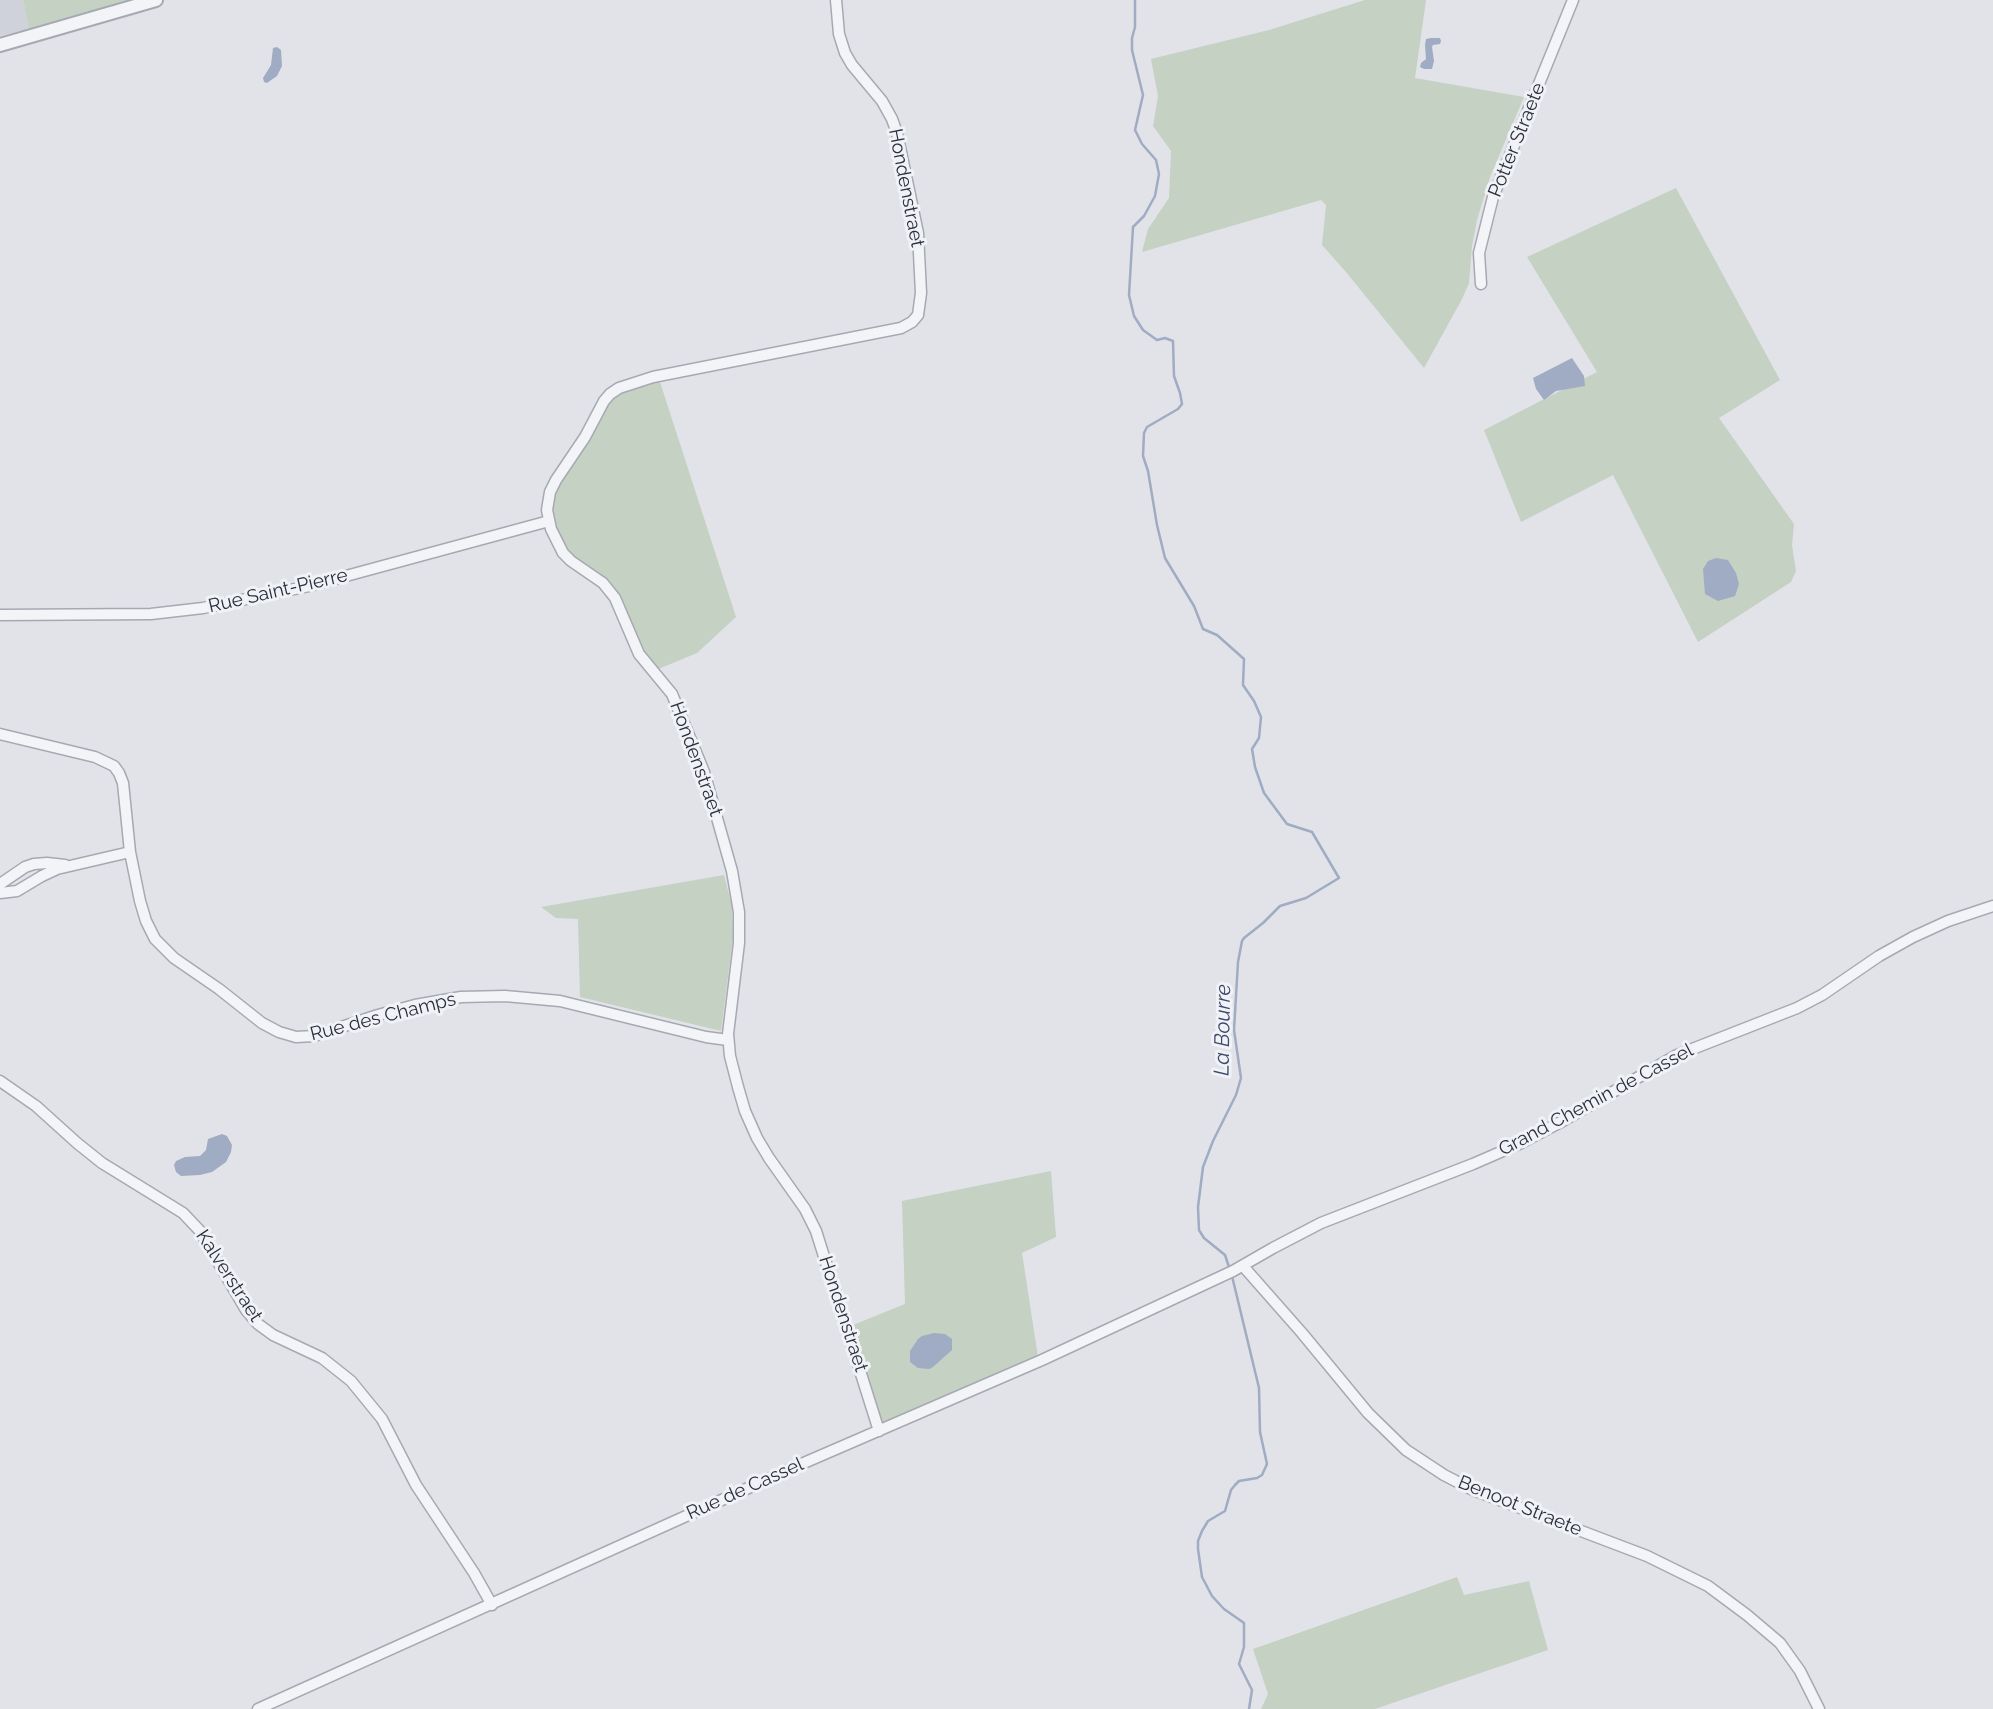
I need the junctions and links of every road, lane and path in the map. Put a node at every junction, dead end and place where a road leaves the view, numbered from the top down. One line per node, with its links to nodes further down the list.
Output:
1 (156, 0): 4 (street)
2 (836, 0): 6 (street, Hondenstraet)
3 (1573, 0): 5 (street, Potter Straete)
4 (0, 45)
5 (1481, 284)
6 (549, 521): 7 (street, Rue Saint-Pierre); 14 (street, Hondenstraet)
7 (0, 615)
8 (0, 734): 9 (street, Rue des Champs)
9 (130, 852): 10 (street); 14 (street, Rue des Champs)
10 (69, 866): 11 (street); 12 (street)
11 (0, 884)
12 (0, 893)
13 (1993, 906): 16 (street, Grand Chemin de Cassel)
14 (728, 1040): 17 (street, Hondenstraet)
15 (0, 1081): 18 (street, Kalverstraet)
16 (1234, 1270): 17 (street, Rue de Cassel); 20 (street, Benoot Straete)
17 (879, 1431): 18 (street, Rue de Cassel)
18 (492, 1605): 19 (street, Rue de Cassel)
19 (258, 1709)
20 (1819, 1709)

